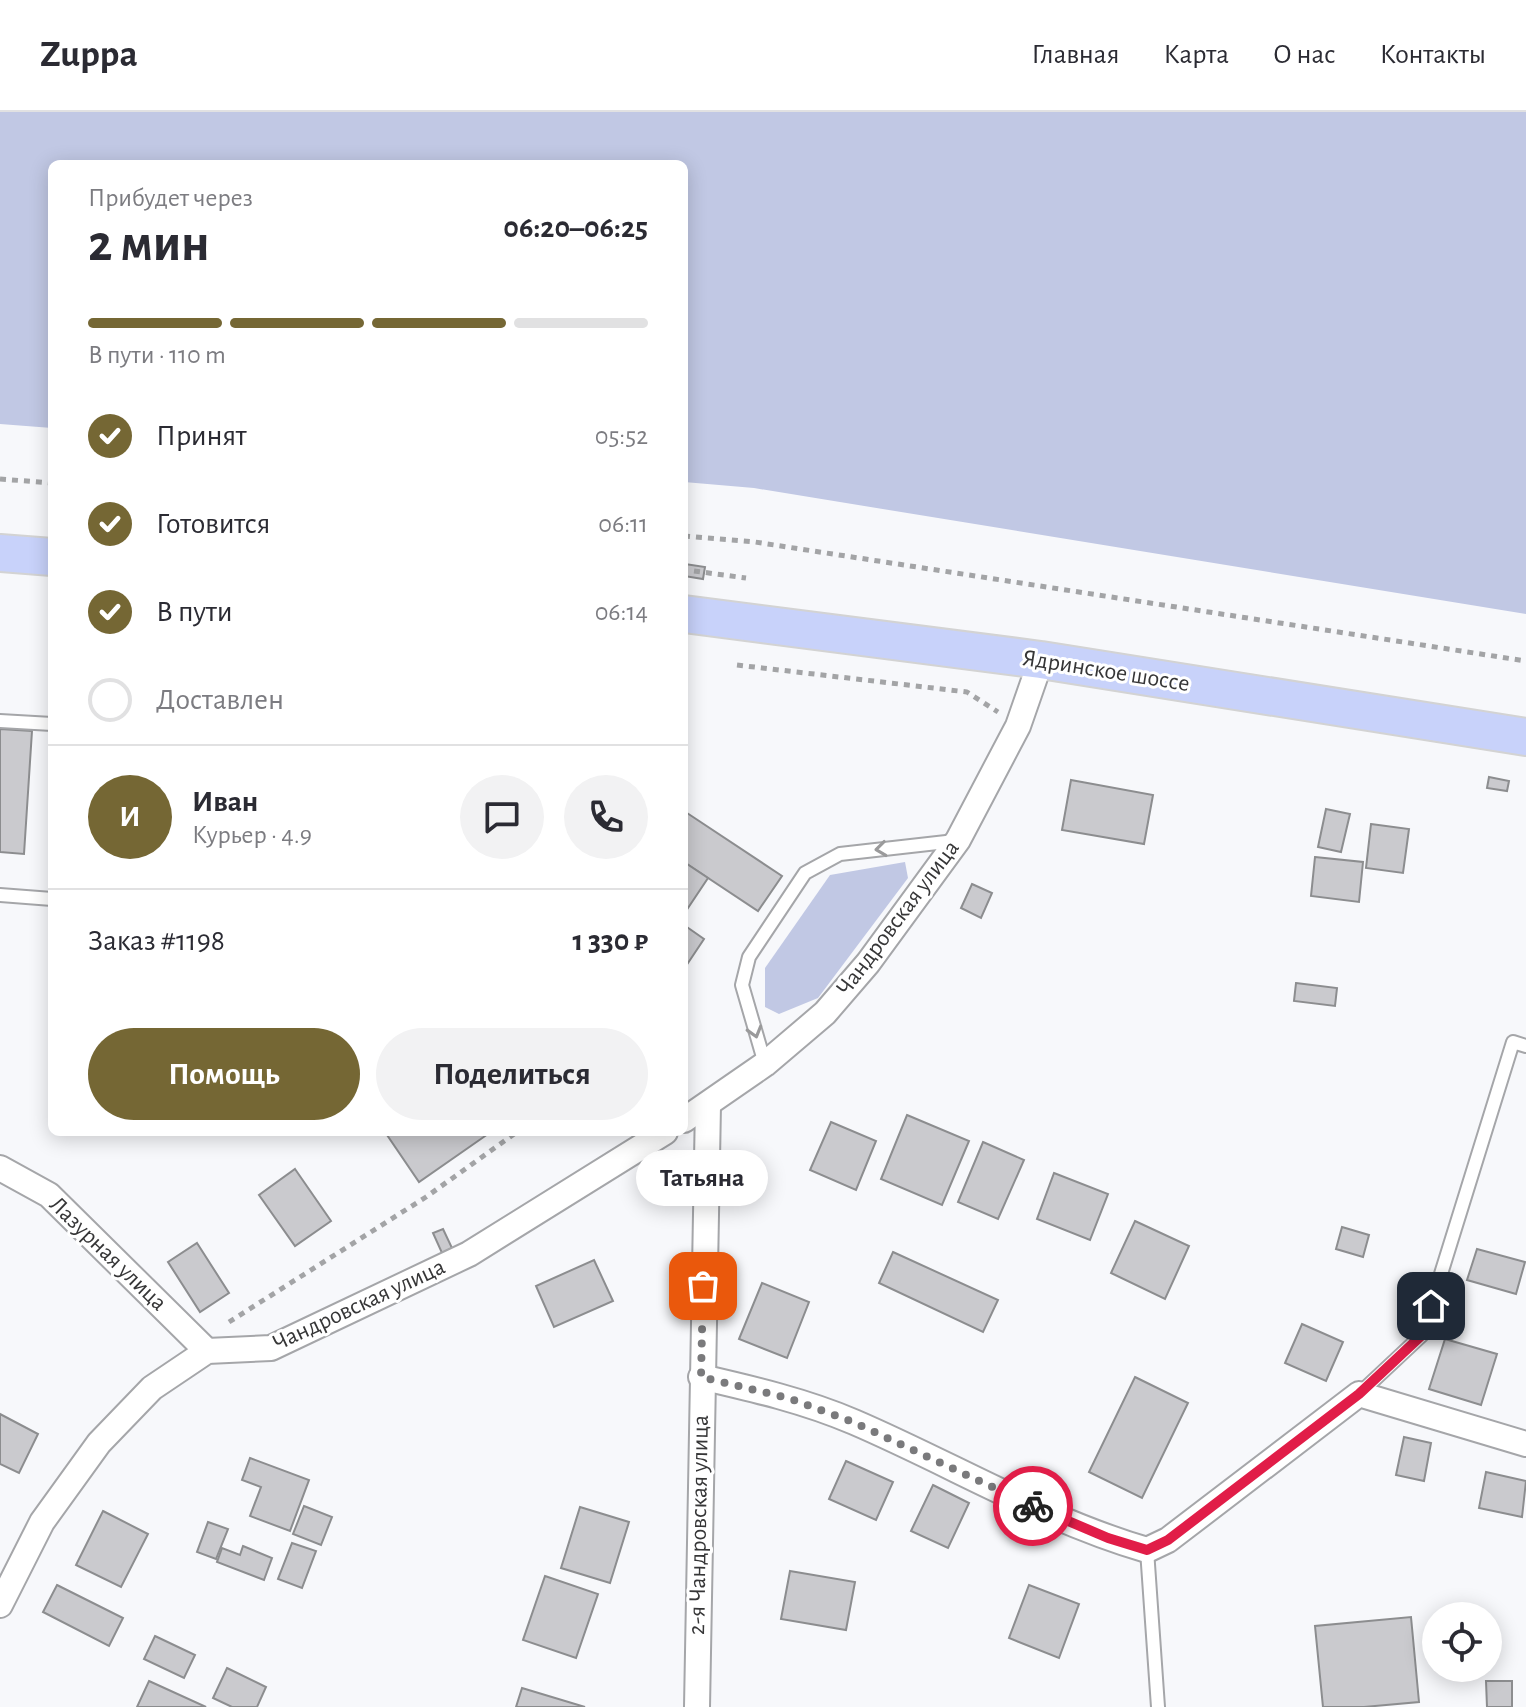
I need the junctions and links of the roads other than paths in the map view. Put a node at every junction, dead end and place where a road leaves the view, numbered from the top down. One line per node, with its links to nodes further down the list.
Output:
1 (0, 553): 2 (main road)
2 (48, 557)
3 (688, 615): 4 (main road, Ядринское шоссе)
4 (1041, 660): 7 (main road, Ядринское шоссе); 8 (street, Чандровская улица)
5 (0, 721): 6 (lane)
6 (48, 724)
7 (1526, 737)
8 (958, 840): 12 (street, Чандровская улица); 12 (lane, one-way to 12)
9 (0, 895): 10 (lane)
10 (48, 899)
11 (1526, 1046): 19 (lane)
12 (765, 1064): 13 (street, Чандровская улица)
13 (708, 1105): 14 (street, Чандровская улица); 18 (street, 2-я Чандровская улица)
14 (688, 1118)
15 (659, 1136): 17 (street, Чандровская улица)
16 (0, 1168): 17 (street, Лазурная улица)
17 (207, 1351): 22 (street)
18 (701, 1377): 21 (street); 23 (street, 2-я Чандровская улица)
19 (1359, 1394): 20 (street); 21 (street)
20 (1526, 1444)
21 (1147, 1550): 24 (lane)
22 (0, 1605)
23 (696, 1706)
24 (1158, 1707)

